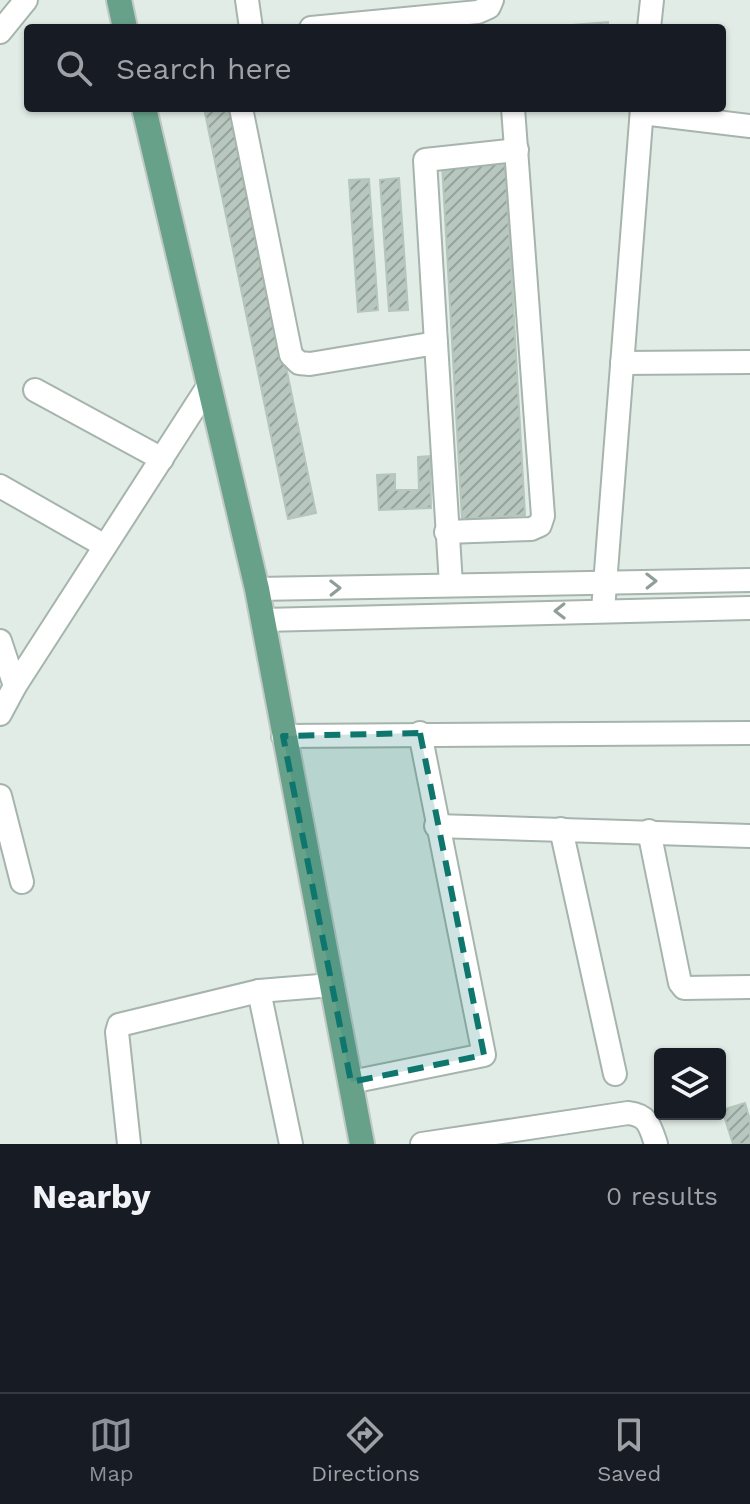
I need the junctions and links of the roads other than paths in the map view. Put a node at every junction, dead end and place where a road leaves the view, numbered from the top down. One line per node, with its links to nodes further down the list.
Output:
1 (26, 0): 10 (street)
2 (119, 0): 6 (main road)
3 (247, 0): 7 (street)
4 (652, 0): 9 (street)
5 (491, 12): 8 (street)
6 (124, 24)
7 (250, 24)
8 (353, 24)
9 (649, 24)
10 (0, 32)
11 (145, 112): 21 (main road)
12 (242, 112): 18 (street)
13 (513, 112): 17 (street)
14 (642, 112): 20 (street)
15 (656, 112): 16 (street)
16 (750, 126)
17 (517, 150): 18 (street); 25 (street)
18 (436, 343): 25 (street)
19 (750, 362): 20 (street)
20 (622, 363): 28 (street)
21 (209, 385): 23 (street); 30 (main road)
22 (35, 390): 23 (street)
23 (162, 459): 26 (street)
24 (0, 486): 26 (street)
25 (446, 532): 29 (street)
26 (105, 546): 35 (street)
27 (750, 580): 28 (street, one-way to 27)
28 (605, 582): 29 (street); 32 (street)
29 (451, 585): 30 (street, one-way to 29)
30 (257, 589): 33 (main road)
31 (750, 608): 32 (street)
32 (603, 610): 33 (street, one-way to 33)
33 (263, 620): 39 (main road)
34 (0, 641): 35 (street)
35 (15, 686): 36 (street)
36 (0, 714)
37 (420, 733): 38 (street); 39 (street); 41 (street)
38 (750, 733)
39 (283, 736): 46 (main road)
40 (0, 796): 45 (street)
41 (436, 826): 42 (street); 50 (street)
42 (561, 829): 43 (street); 49 (street)
43 (649, 831): 44 (street); 47 (street)
44 (750, 836)
45 (22, 882)
46 (332, 985): 48 (street); 50 (main road)
47 (750, 987)
48 (259, 991): 51 (street); 52 (street)
49 (615, 1074)
50 (351, 1082): 53 (main road)
51 (129, 1144)
52 (291, 1144)
53 (362, 1144)
54 (422, 1144): 55 (street)
55 (656, 1144)

